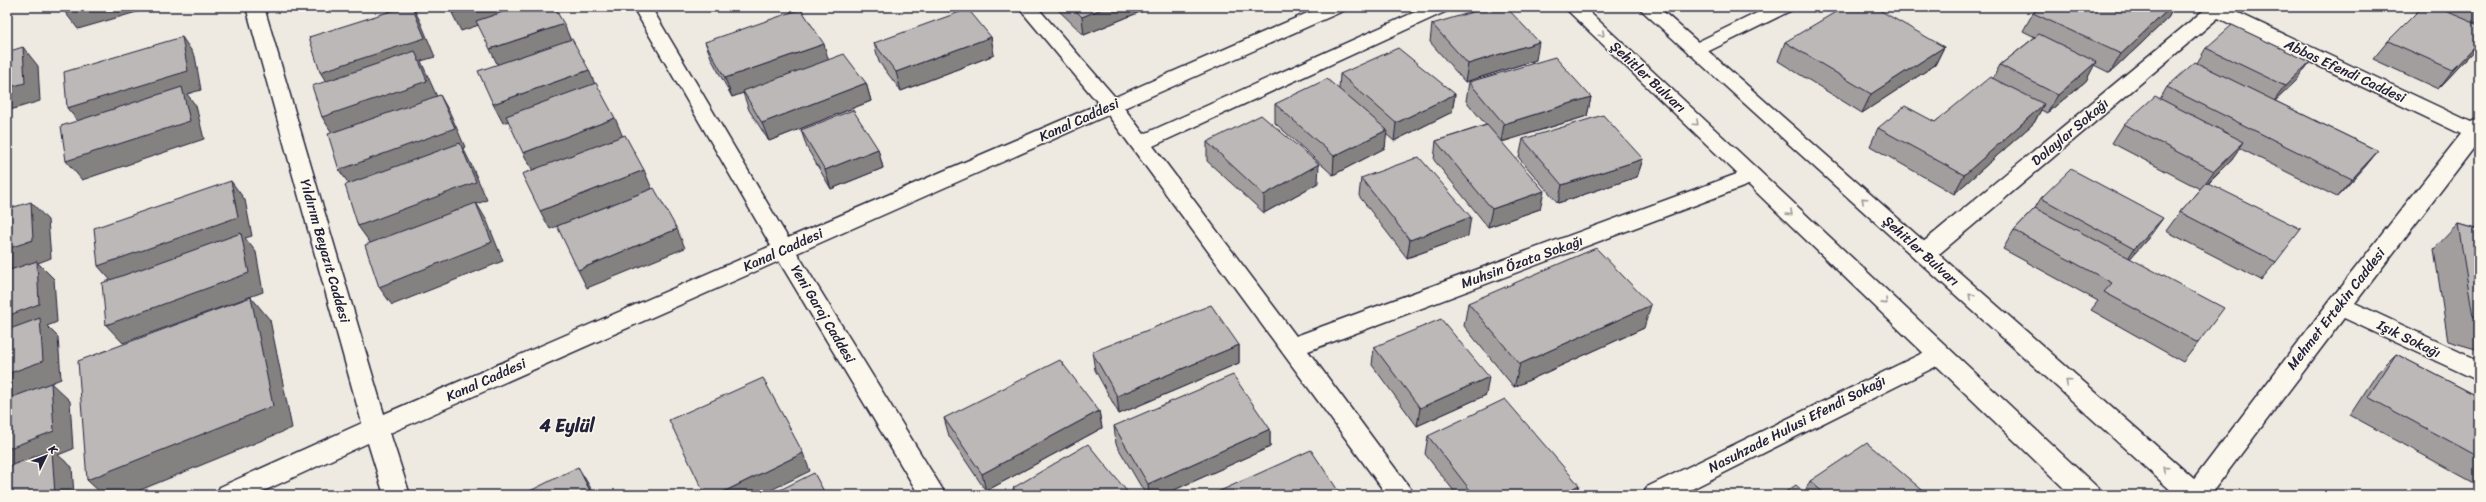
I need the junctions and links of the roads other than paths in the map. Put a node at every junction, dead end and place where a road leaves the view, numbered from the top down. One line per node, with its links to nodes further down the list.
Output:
1 (255, 7): 21 (street, Yıldırım Beyazıt Caddesi)
2 (642, 7): 15 (street, Yeni Garaj Caddesi)
3 (1027, 7): 11 (street)
4 (1337, 7): 11 (street, Kanal Caddesi)
5 (1441, 7): 13 (street)
6 (1573, 7): 14 (street, Şehitler Bulvarı, one-way to 14)
7 (1647, 7): 10 (street, Şehitler Bulvarı)
8 (1784, 7): 10 (street)
9 (2213, 8): 12 (street, Abbas Efendi Caddesi); 16 (street, Dolaylar Sokağı)
10 (1696, 50): 16 (street, Şehitler Bulvarı, one-way to 10)
11 (1111, 105): 13 (street); 15 (street, Kanal Caddesi)
12 (2477, 130): 17 (street, Mehmet Ertekin Caddesi)
13 (1140, 144): 18 (street)
14 (1752, 176): 18 (street, Muhsin Özata Sokağı); 19 (street, Şehitler Bulvarı, one-way to 19)
15 (784, 250): 21 (street, Kanal Caddesi); 24 (street, Yeni Garaj Caddesi)
16 (1924, 254): 28 (street, Şehitler Bulvarı, one-way to 16)
17 (2339, 305): 20 (street, Işık Sokağı); 28 (street, Mehmet Ertekin Caddesi)
18 (1292, 347): 25 (street)
19 (1938, 354): 26 (street, Nasuhzade Hulusi Efendi Sokağı); 27 (street, Şehitler Bulvarı)
20 (2479, 372)
21 (376, 428): 22 (street, Kanal Caddesi); 23 (street, Yıldırım Beyazıt Caddesi)
22 (229, 495)
23 (397, 495)
24 (933, 495)
25 (1402, 495)
26 (1656, 495)
27 (2088, 495)
28 (2194, 495)

